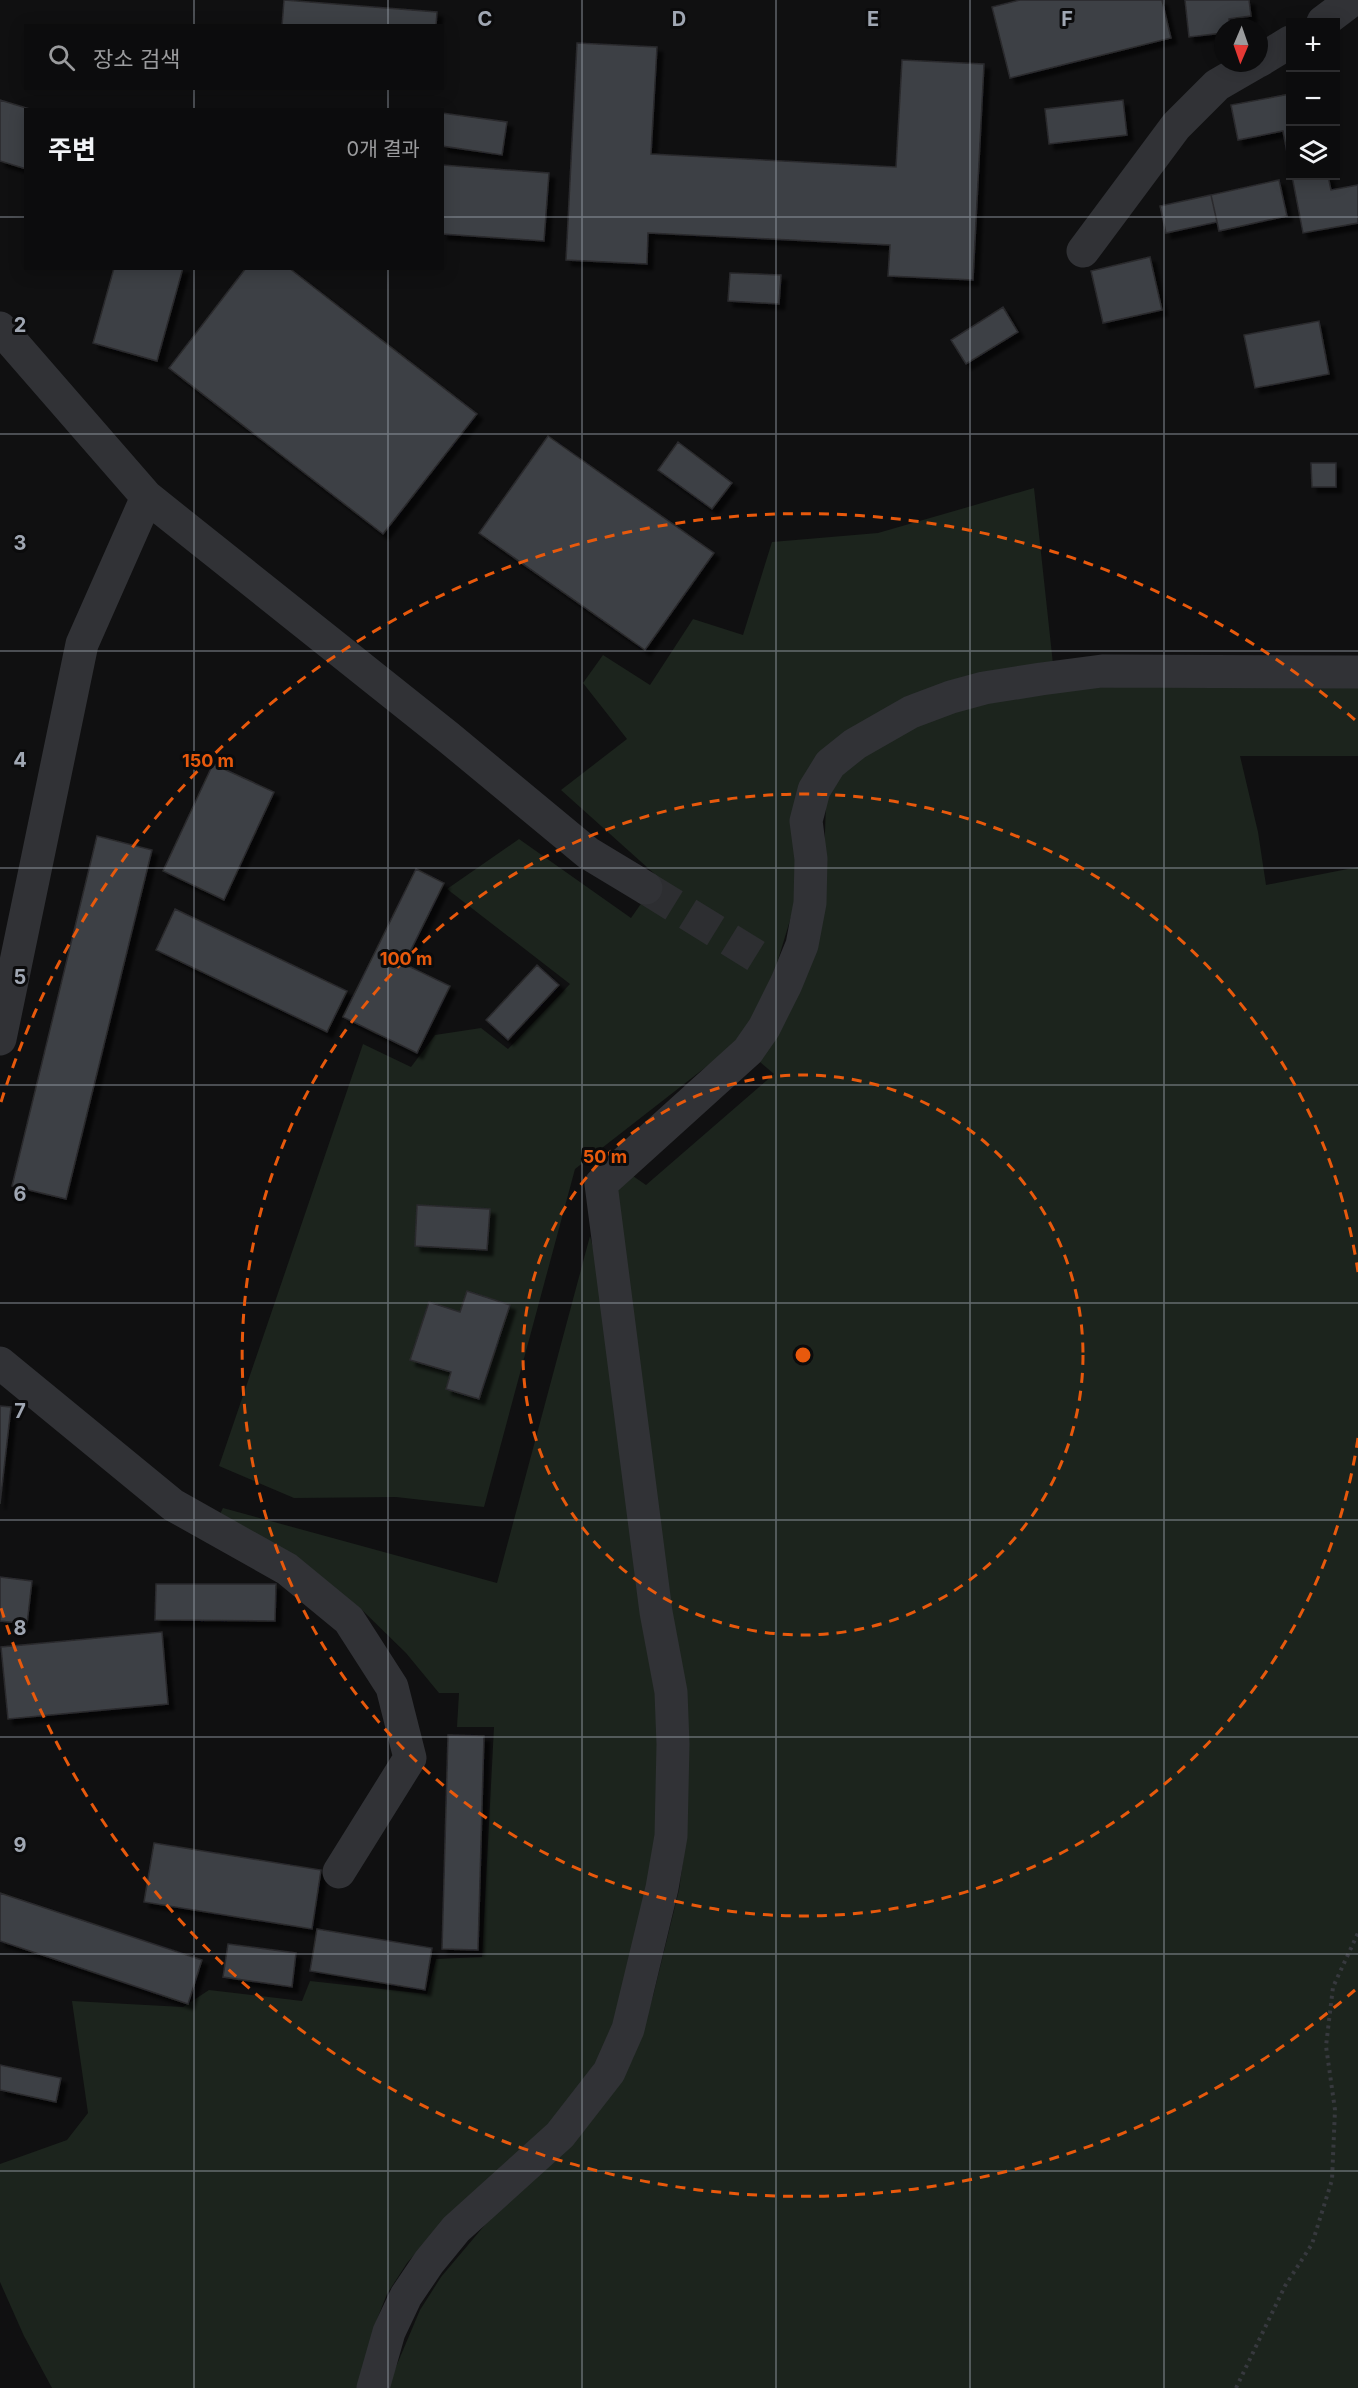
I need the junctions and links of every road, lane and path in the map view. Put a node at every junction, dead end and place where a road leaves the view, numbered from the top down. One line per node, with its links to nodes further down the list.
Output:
1 (1352, 0): 2 (street)
2 (1328, 18)
3 (1286, 44): 4 (street)
4 (1268, 55)
5 (1240, 72): 6 (street)
6 (1083, 251)
7 (0, 328): 8 (street)
8 (147, 497): 10 (street); 11 (street)
9 (1358, 672): 15 (street)
10 (646, 888)
11 (0, 1039)
12 (0, 1363): 13 (street)
13 (339, 1872)
14 (1358, 1933): 16 (path)
15 (373, 2388)
16 (1236, 2388)

